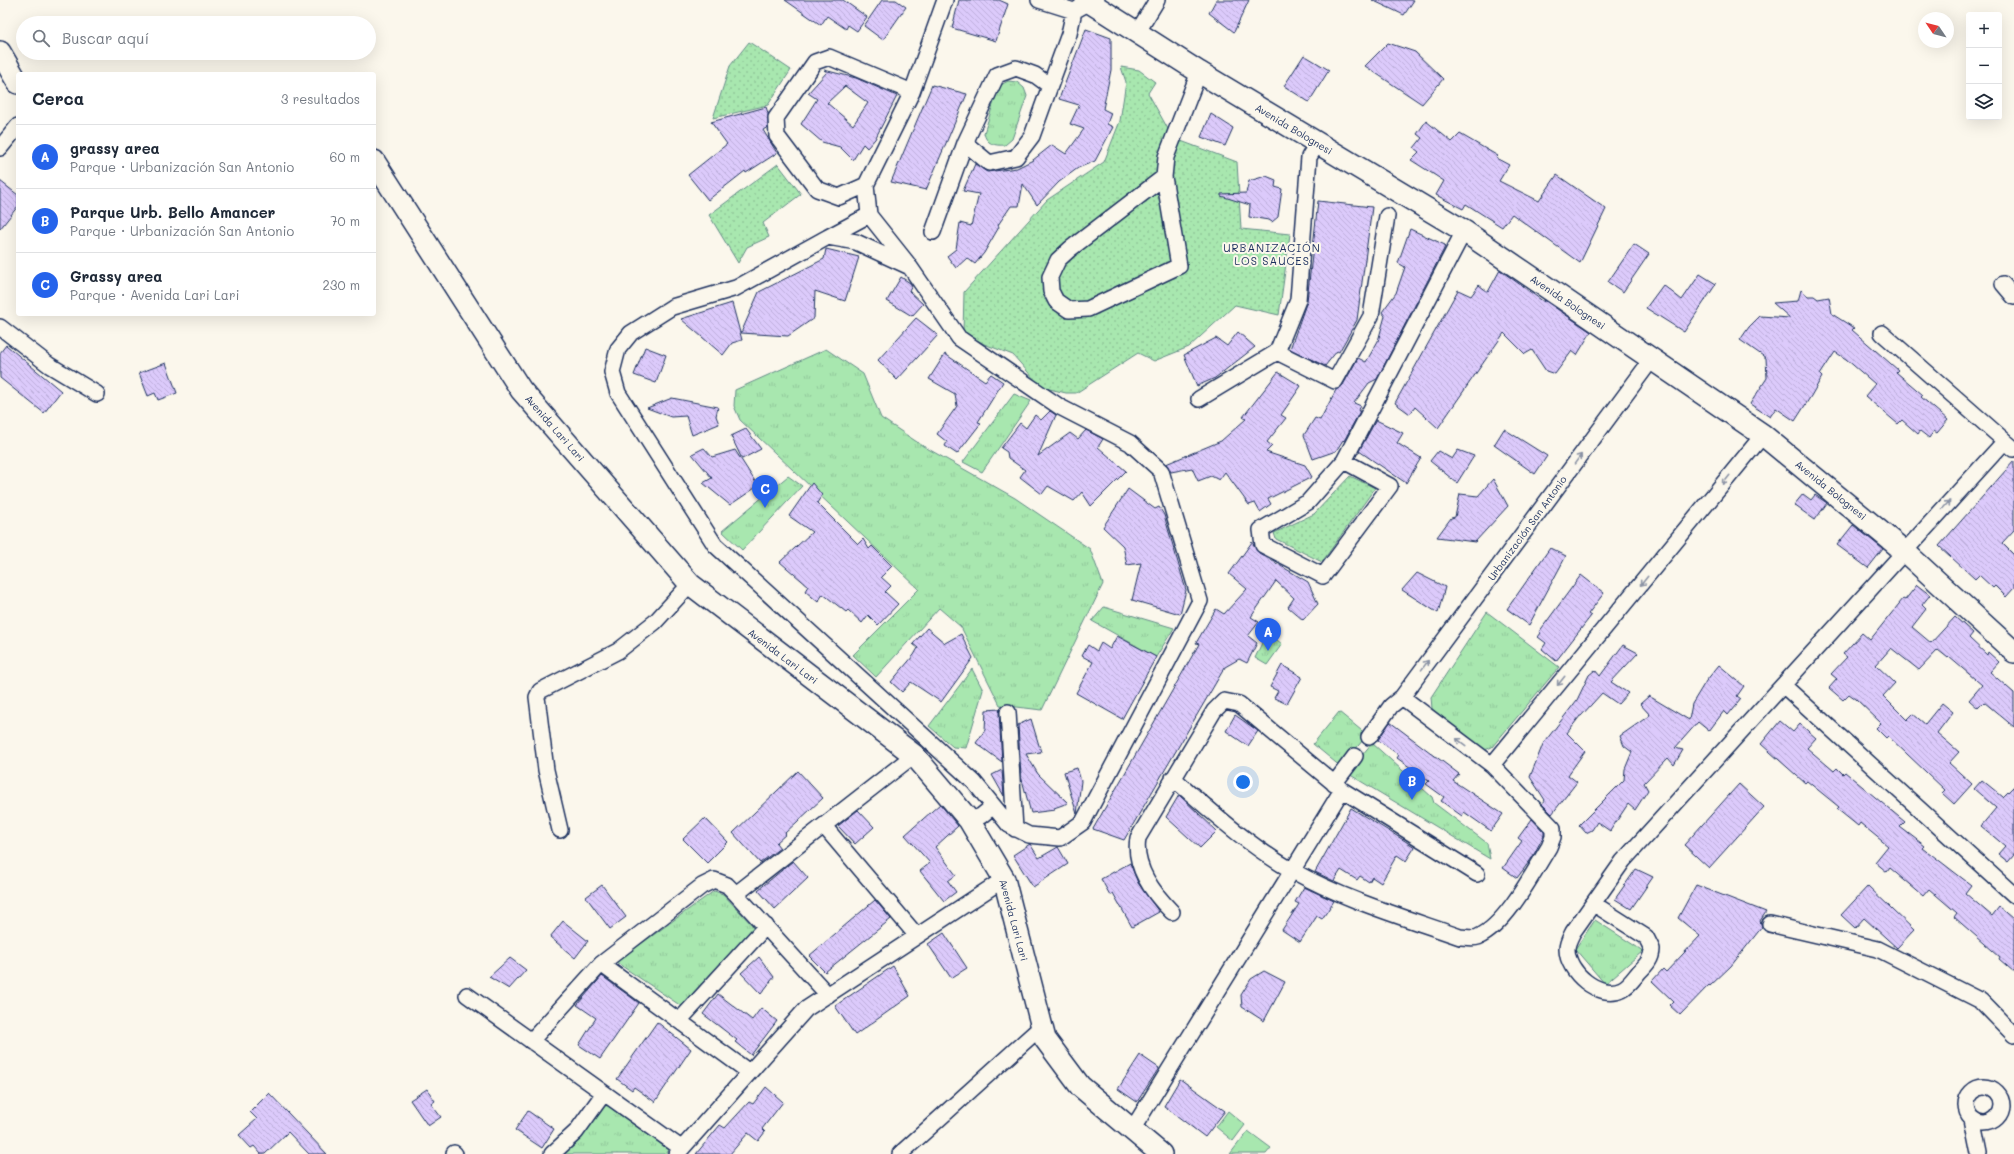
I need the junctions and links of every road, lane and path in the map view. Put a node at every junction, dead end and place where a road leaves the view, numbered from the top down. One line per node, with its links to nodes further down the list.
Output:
1 (945, 0): 10 (street)
2 (1038, 0): 4 (street)
3 (1156, 0): 5 (street)
4 (1082, 4): 5 (street, Avenida Bolognesi); 9 (street)
5 (1137, 33): 7 (street, Avenida Bolognesi)
6 (0, 52): 8 (street)
7 (1199, 72): 14 (street, Avenida Bolognesi); 16 (street)
8 (16, 80)
9 (1050, 86): 13 (street); 13 (street)
10 (912, 92): 17 (street); 17 (street)
11 (16, 128): 12 (street)
12 (2, 143)
13 (965, 143): 21 (street)
14 (1317, 144): 20 (street, Avenida Bolognesi); 28 (street)
15 (376, 164): 36 (street, Avenida Lari Lari)
16 (1164, 177): 16 (street)
17 (866, 185): 18 (street)
18 (869, 215): 22 (street); 23 (street)
19 (1387, 216): 28 (street)
20 (1464, 231): 29 (street, Avenida Bolognesi); 34 (street)
21 (933, 232)
22 (828, 237): 23 (street); 47 (street)
23 (910, 266): 50 (street)
24 (2003, 284): 25 (street)
25 (2014, 298)
26 (0, 327): 30 (street)
27 (1882, 333): 33 (street)
28 (1277, 352): 31 (street)
29 (1652, 359): 32 (street, Avenida Bolognesi); 39 (street, Urbanización San Antonio, one-way to 29)
30 (97, 394)
31 (1200, 399)
32 (1763, 435): 35 (street, Avenida Bolognesi); 44 (street, one-way to 44)
33 (2010, 445): 35 (street, one-way to 33)
34 (1344, 461): 34 (street)
35 (1904, 551): 37 (street, Avenida Bolognesi); 38 (street)
36 (690, 584): 42 (street, Avenida Lari Lari); 51 (street)
37 (2014, 652)
38 (1783, 685): 56 (street); 57 (street)
39 (1402, 697): 41 (street, Urbanización San Antonio); 44 (street, one-way to 39)
40 (1008, 712): 50 (street)
41 (1369, 737)
42 (914, 755): 48 (street, Avenida Lari Lari); 49 (street)
43 (1355, 756): 46 (street)
44 (1492, 765): 52 (street)
45 (1173, 778): 46 (street); 52 (street); 58 (street)
46 (1338, 787): 52 (street); 53 (street)
47 (992, 807): 48 (street); 50 (street)
48 (969, 820): 54 (street, Avenida Lari Lari)
49 (824, 826): 55 (street); 61 (street)
50 (1016, 829)
51 (560, 830)
52 (1292, 870): 72 (street)
53 (1477, 874)
54 (1004, 879): 61 (street); 66 (street, Avenida Lari Lari)
55 (736, 894): 60 (street); 62 (street)
56 (2014, 895)
57 (1594, 904): 57 (street)
58 (1172, 912)
59 (1770, 924): 67 (street)
60 (766, 926): 64 (street); 65 (street)
61 (917, 936): 64 (street)
62 (601, 964): 65 (street); 68 (street)
63 (467, 995): 68 (street)
64 (828, 995): 69 (street)
65 (679, 1020): 69 (street)
66 (1042, 1026): 72 (street, Avenida Lari Lari); 76 (street)
67 (2014, 1036)
68 (531, 1041): 70 (street)
69 (749, 1072): 73 (street)
70 (604, 1093): 73 (street); 75 (street)
71 (1972, 1119): 77 (street)
72 (1132, 1130): 74 (street, Avenida Lari Lari)
73 (679, 1151)
74 (1153, 1152)
75 (552, 1154)
76 (900, 1154)
77 (1979, 1154)

